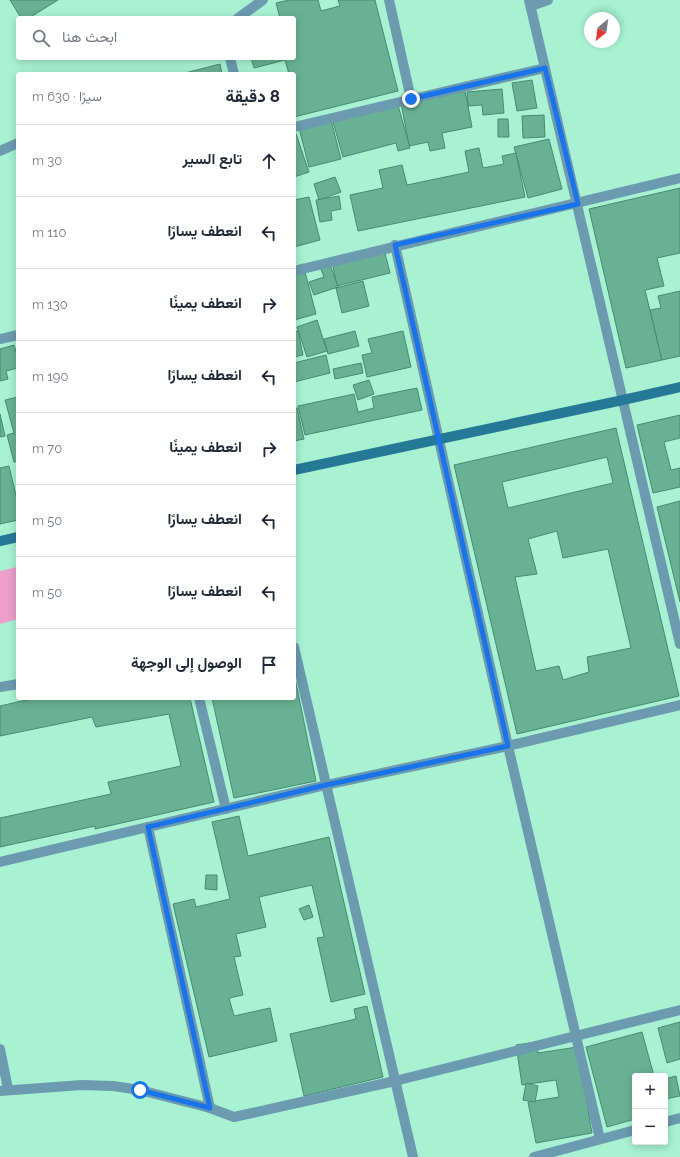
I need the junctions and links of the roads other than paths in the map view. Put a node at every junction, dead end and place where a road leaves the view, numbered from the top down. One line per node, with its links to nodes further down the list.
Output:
1 (263, 0): 5 (street)
2 (389, 0): 9 (street)
3 (548, 0): 4 (street)
4 (530, 3): 7 (street)
5 (241, 16)
6 (230, 60): 8 (street)
7 (545, 68): 9 (street); 14 (street)
8 (234, 72)
9 (411, 99): 10 (street)
10 (296, 127)
11 (16, 144): 12 (street)
12 (0, 151)
13 (680, 178): 14 (street)
14 (578, 204): 15 (street); 20 (street)
15 (395, 245): 16 (street); 21 (street)
16 (296, 270)
17 (16, 335): 18 (street)
18 (0, 339)
19 (680, 387): 20 (main road)
20 (623, 400): 21 (main road); 25 (street)
21 (440, 439): 22 (main road); 31 (street)
22 (296, 470)
23 (16, 537): 24 (main road)
24 (0, 541)
25 (680, 644)
26 (296, 656): 32 (street)
27 (16, 684): 28 (street)
28 (0, 688)
29 (199, 700): 33 (street)
30 (680, 705): 31 (street)
31 (508, 746): 32 (street); 37 (street)
32 (326, 785): 33 (street); 39 (street)
33 (226, 809): 34 (street)
34 (148, 827): 35 (street); 41 (street)
35 (0, 862)
36 (680, 1010): 37 (street)
37 (576, 1037): 39 (street); 45 (street)
38 (0, 1049): 40 (street)
39 (395, 1081): 41 (street); 46 (street)
40 (4, 1090): 41 (street)
41 (210, 1108)
42 (680, 1118): 43 (street)
43 (668, 1121)
44 (632, 1131): 45 (street)
45 (600, 1139): 47 (street)
46 (413, 1157)
47 (534, 1157)

